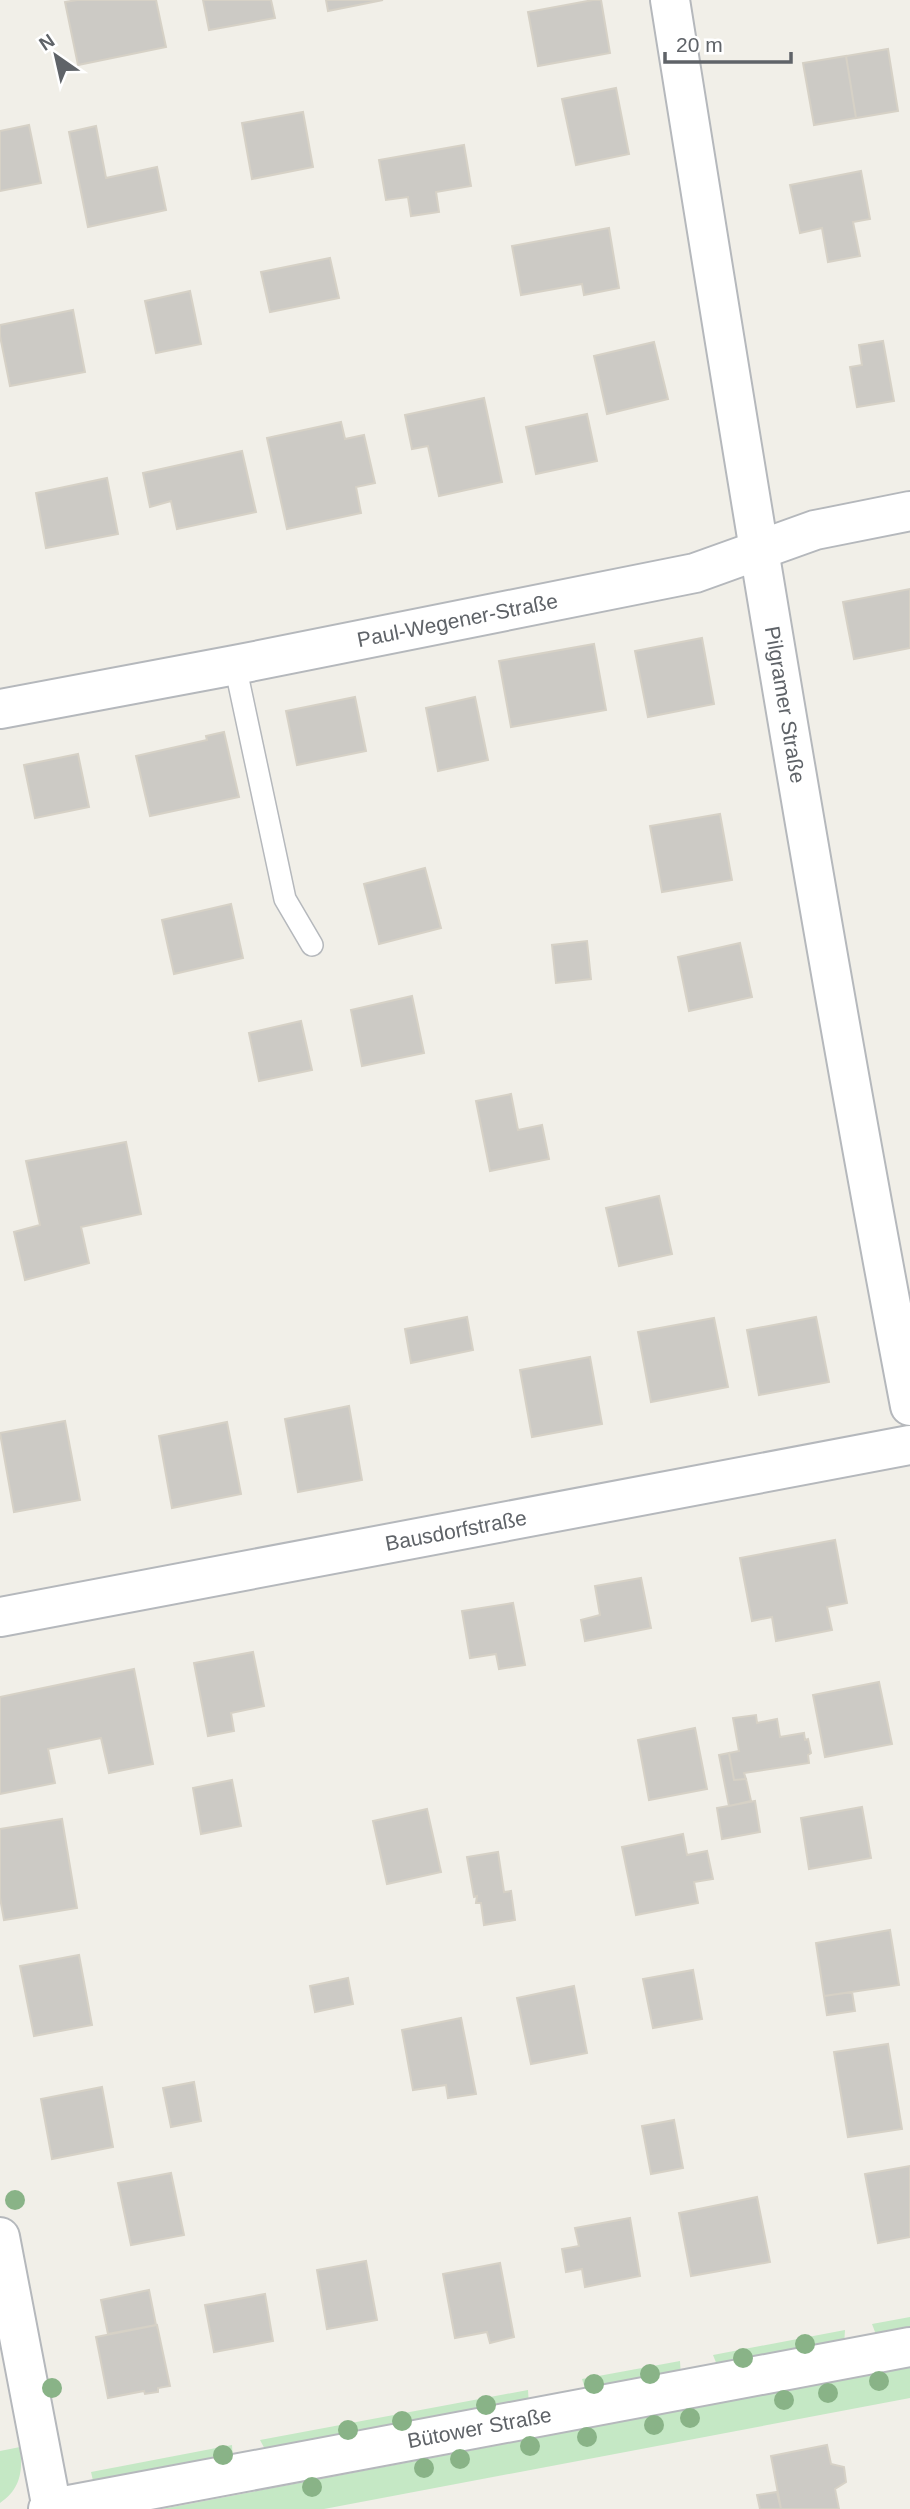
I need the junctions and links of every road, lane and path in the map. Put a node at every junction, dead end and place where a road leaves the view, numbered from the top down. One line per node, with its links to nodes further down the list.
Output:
1 (670, 0): 3 (street, Pilgramer Straße)
2 (910, 511): 3 (street, Paul-Wegener-Straße)
3 (758, 552): 4 (street, Paul-Wegener-Straße); 7 (street, Pilgramer Straße)
4 (235, 665): 5 (street, Paul-Wegener-Straße); 6 (lane)
5 (0, 709)
6 (312, 945)
7 (910, 1406)
8 (910, 1445): 9 (street, Bausdorfstraße)
9 (0, 1618)
10 (0, 2237): 12 (street)
11 (910, 2347): 12 (street, Bütower Straße)
12 (51, 2509)

